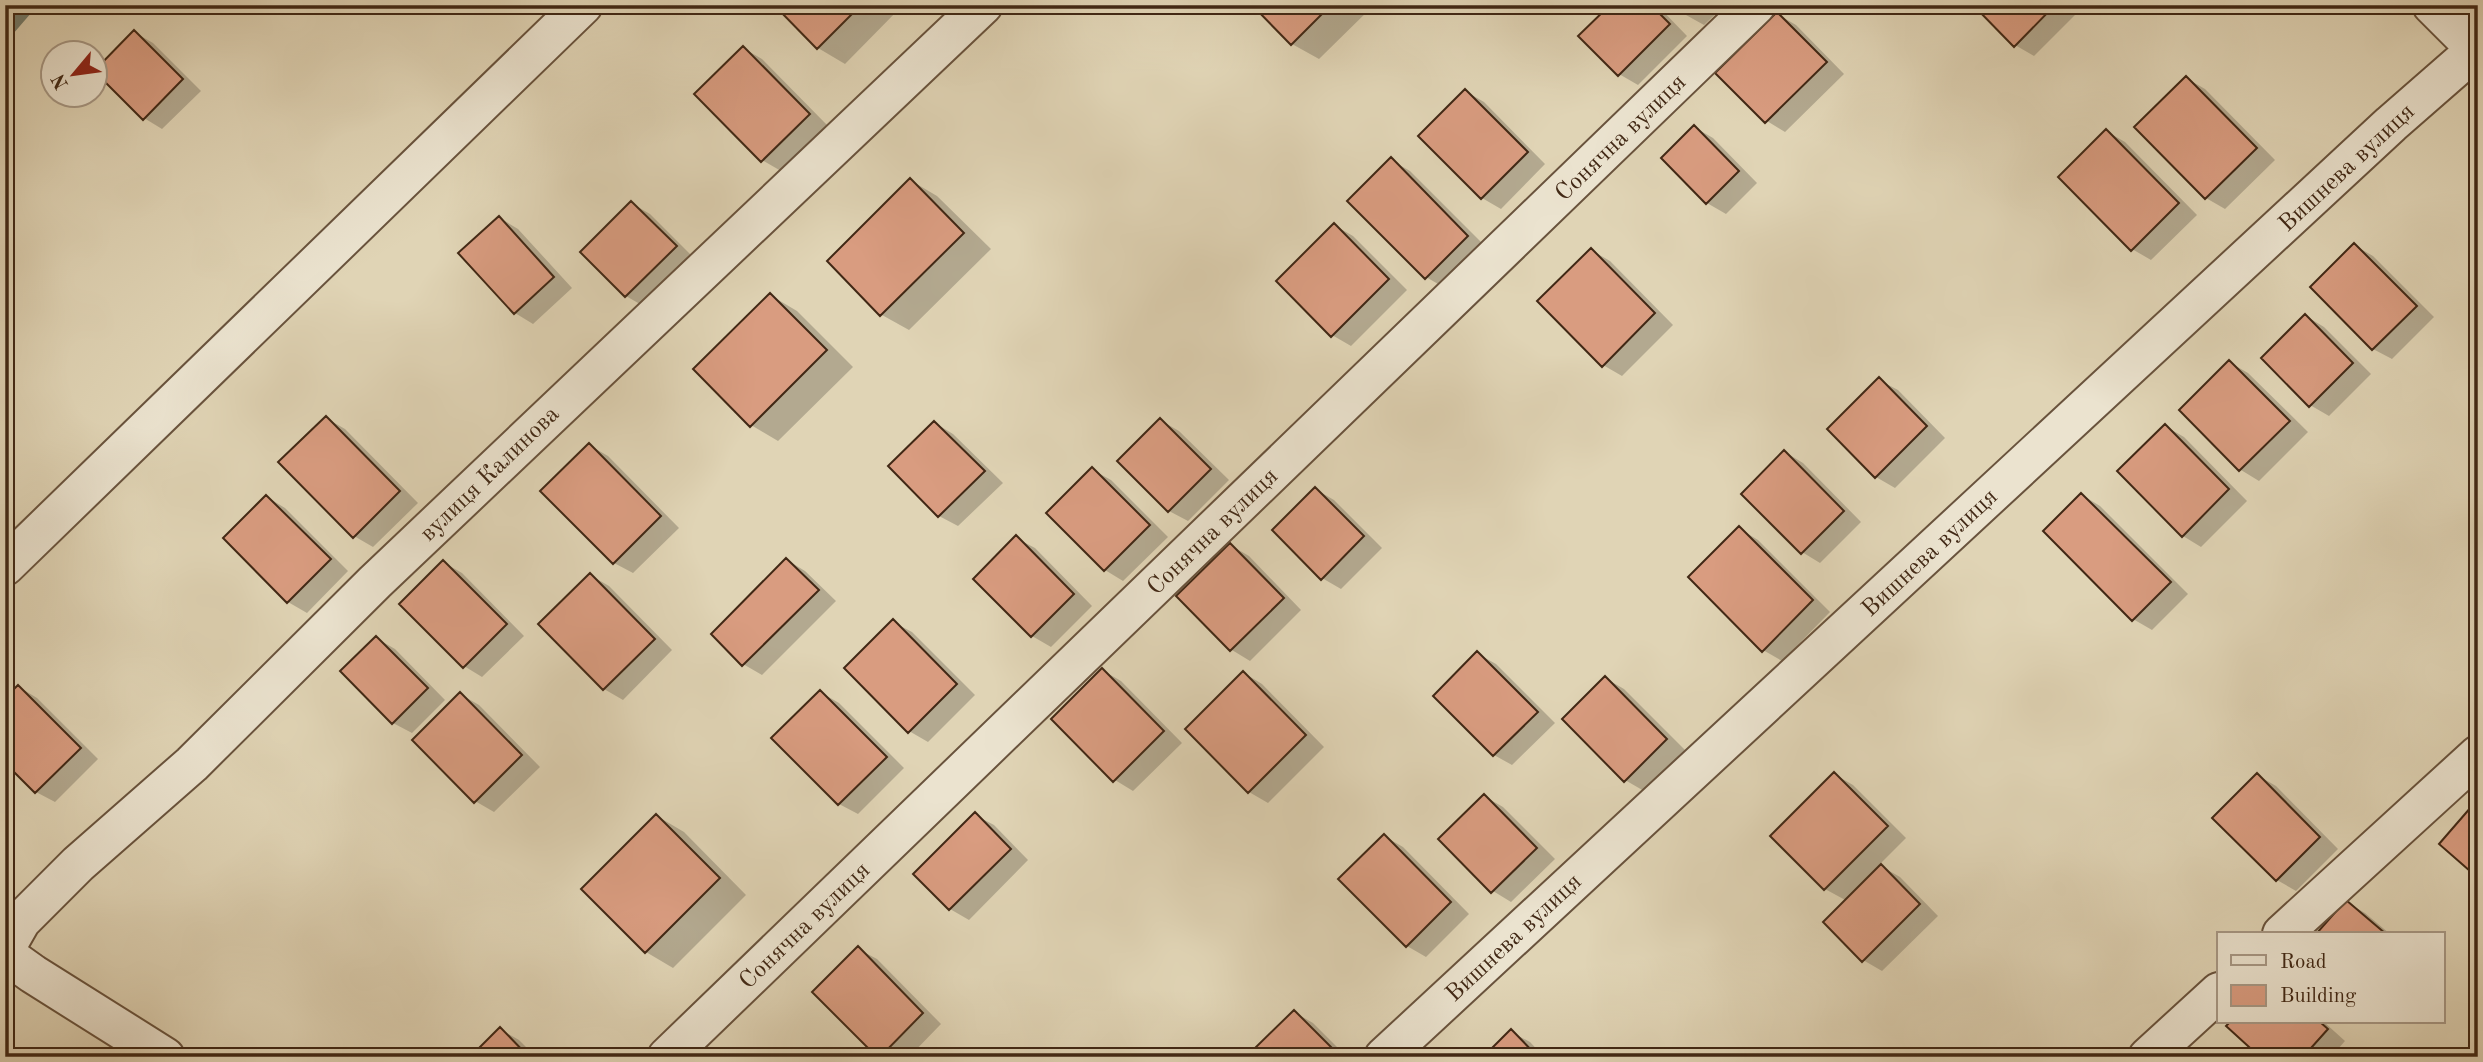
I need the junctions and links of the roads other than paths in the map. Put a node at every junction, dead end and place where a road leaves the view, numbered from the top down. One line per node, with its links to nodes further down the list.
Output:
1 (583, 5): 6 (street)
2 (982, 5): 9 (street, вулиця Калинова)
3 (1756, 5): 13 (street, Сонячна вулиця)
4 (2432, 5): 5 (street)
5 (2477, 50): 14 (street, Вишнева вулиця)
6 (5, 566)
7 (2478, 755): 8 (street)
8 (2284, 932)
9 (5, 949)
10 (5, 954): 12 (street)
11 (2217, 994): 15 (street)
12 (165, 1057)
13 (667, 1057)
14 (1384, 1057)
15 (2148, 1057)

